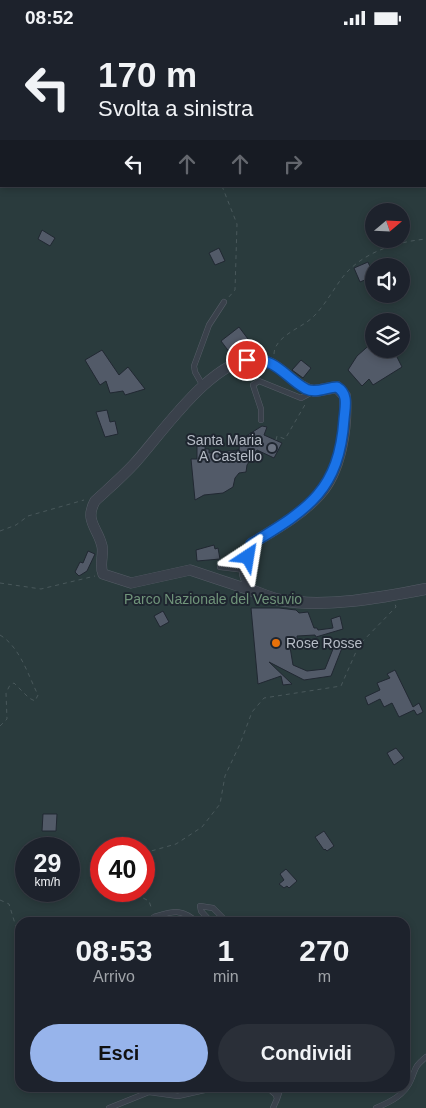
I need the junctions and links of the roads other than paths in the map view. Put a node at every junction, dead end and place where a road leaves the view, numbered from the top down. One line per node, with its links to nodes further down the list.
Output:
1 (224, 302): 2 (lane)
2 (203, 387): 3 (street); 8 (street)
3 (311, 395): 4 (lane); 6 (street)
4 (261, 419)
5 (220, 567): 6 (lane)
6 (246, 570): 8 (street)
7 (426, 589): 8 (street)
8 (250, 590)
9 (154, 917): 10 (lane)
10 (192, 917)
11 (206, 917): 12 (lane)
12 (222, 917)
13 (426, 1057): 14 (lane)
14 (410, 1082)
15 (149, 1092): 17 (lane)
16 (149, 1092): 22 (lane)
17 (196, 1092)
18 (274, 1092): 21 (lane)
19 (279, 1092): 21 (lane)
20 (402, 1092): 24 (lane)
21 (277, 1099): 23 (lane)
22 (109, 1108)
23 (273, 1108)
24 (376, 1108)

